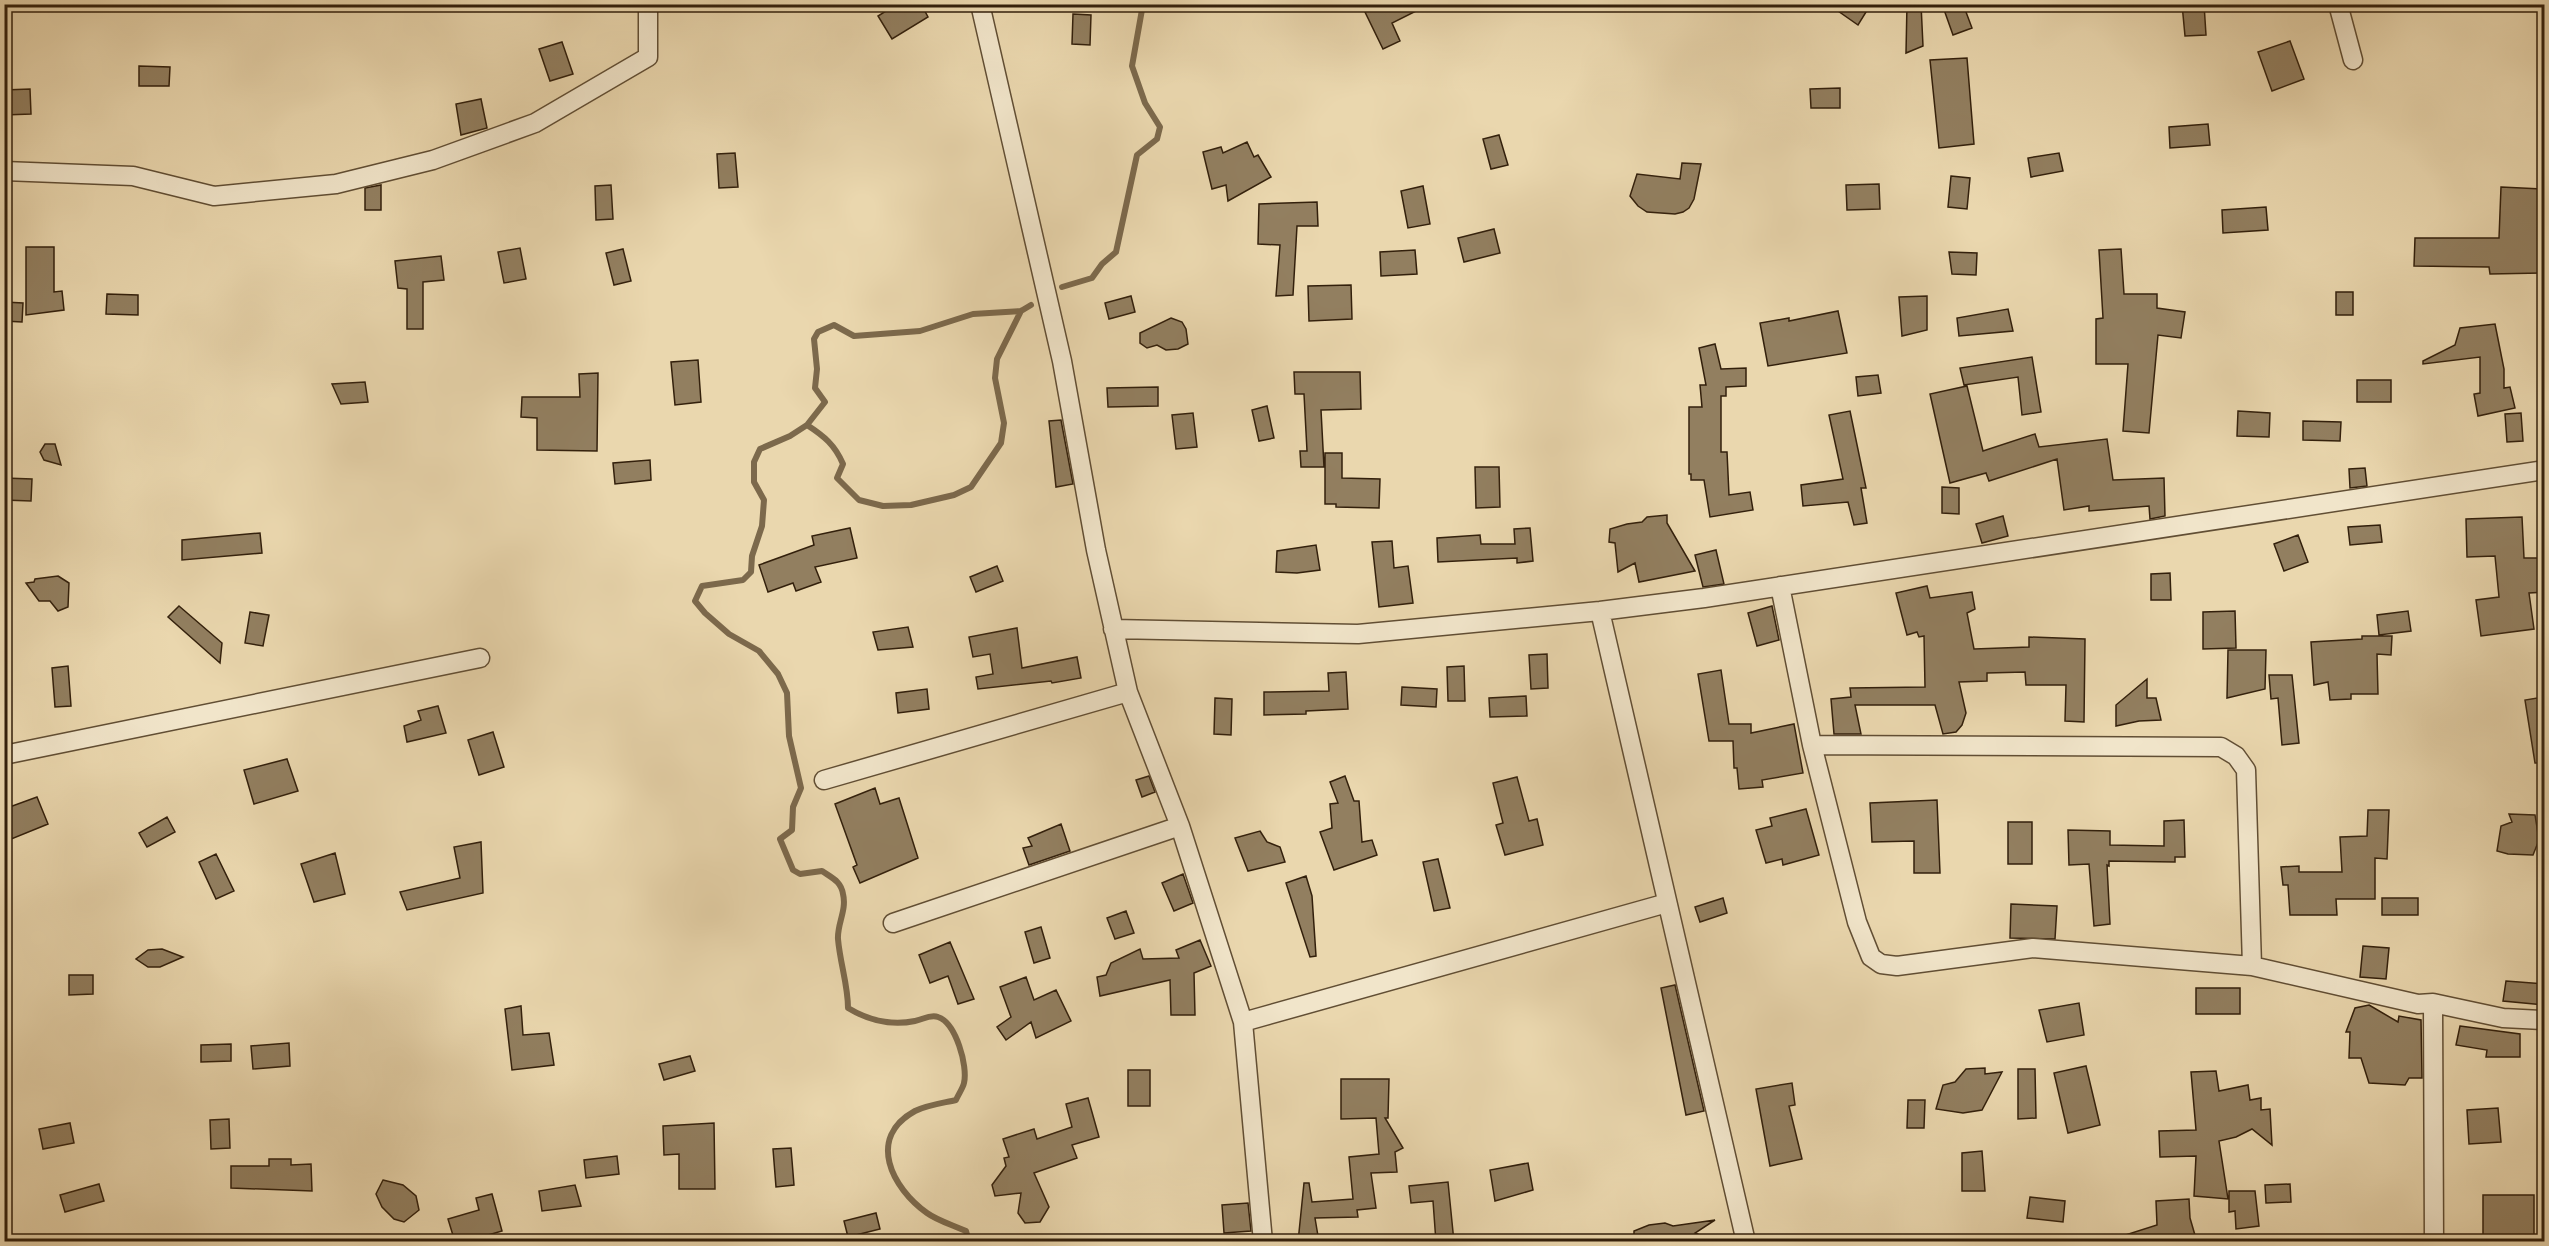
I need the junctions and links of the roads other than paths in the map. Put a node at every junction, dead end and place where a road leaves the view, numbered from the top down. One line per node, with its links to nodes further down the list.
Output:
1 (648, 4): 5 (street)
2 (980, 4): 9 (street)
3 (2338, 4): 4 (street)
4 (2353, 60)
5 (4, 171)
6 (2544, 470): 7 (street)
7 (1780, 586): 8 (street); 12 (street)
8 (1600, 611): 9 (street); 16 (street)
9 (1113, 629): 11 (street)
10 (480, 658): 13 (street)
11 (1128, 692): 14 (street); 15 (street)
12 (1812, 745): 18 (street); 18 (street)
13 (4, 755)
14 (824, 780)
15 (1180, 826): 17 (street); 21 (street)
16 (1667, 903): 21 (street); 23 (street)
17 (893, 922)
18 (2252, 966): 19 (street)
19 (2433, 1003): 20 (street); 24 (street)
20 (2544, 1020)
21 (1243, 1022): 22 (street)
22 (1263, 1242)
23 (1746, 1242)
24 (2434, 1242)

